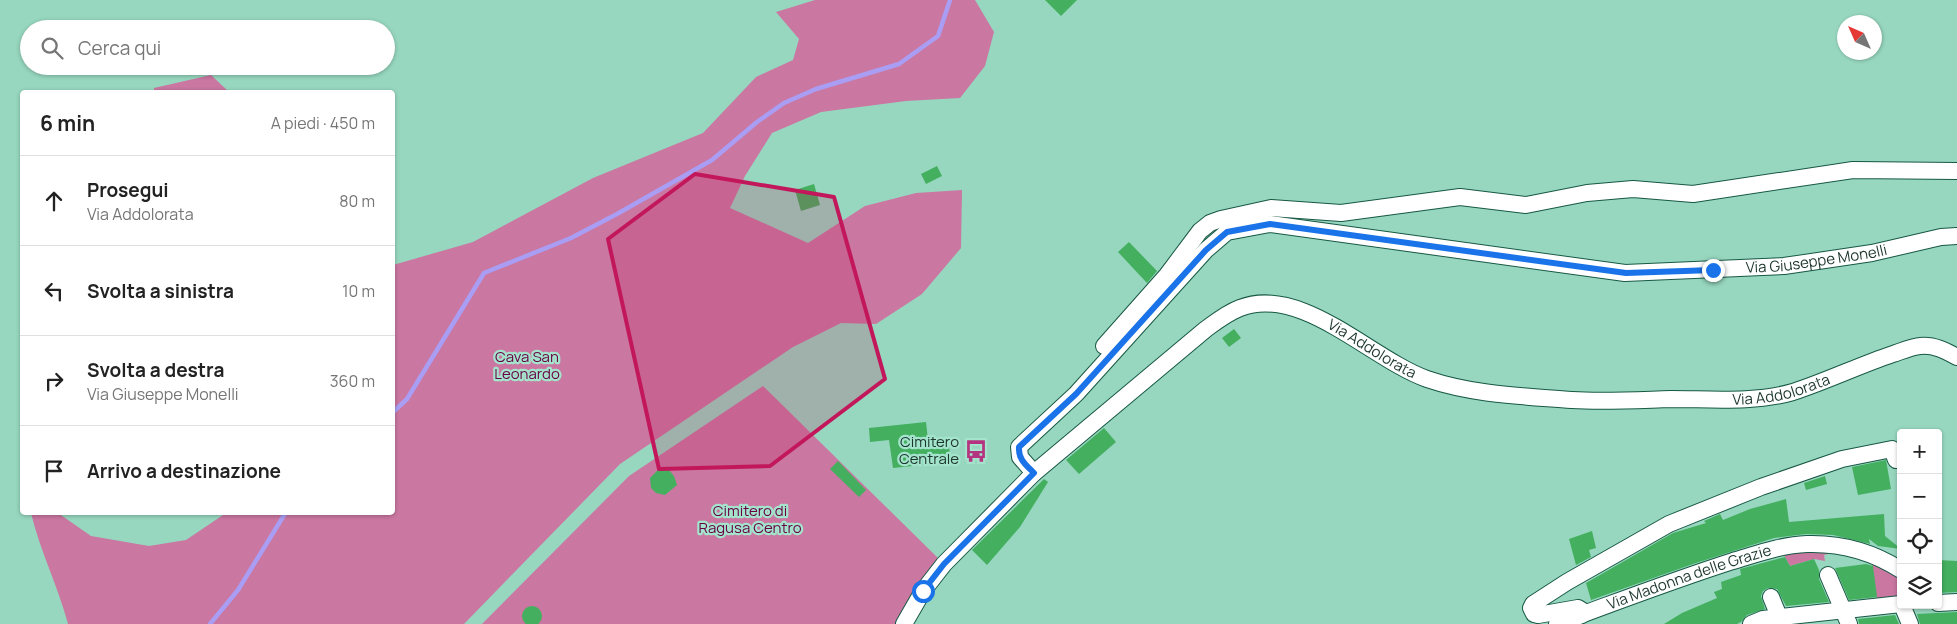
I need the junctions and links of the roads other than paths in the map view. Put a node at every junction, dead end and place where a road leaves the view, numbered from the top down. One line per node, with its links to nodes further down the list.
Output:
1 (1957, 171): 4 (street)
2 (1957, 236): 4 (street, Via Giuseppe Monelli)
3 (1957, 357): 6 (street, Via Addolorata)
4 (1076, 394): 6 (street, Via Giuseppe Monelli)
5 (1896, 460): 14 (street, Via Madonna delle Grazie)
6 (1034, 473): 17 (street, Via Addolorata)
7 (1897, 567): 14 (street, Via Madonna delle Grazie)
8 (1828, 575): 15 (street)
9 (1771, 597): 16 (street)
10 (1957, 602): 11 (street)
11 (1942, 603)
12 (1897, 606): 15 (street)
13 (1903, 609): 20 (street)
14 (1586, 613): 18 (street)
15 (1846, 618): 16 (street)
16 (1781, 621): 19 (street)
17 (904, 624)
18 (1556, 624)
19 (1751, 624)
20 (1910, 624)

